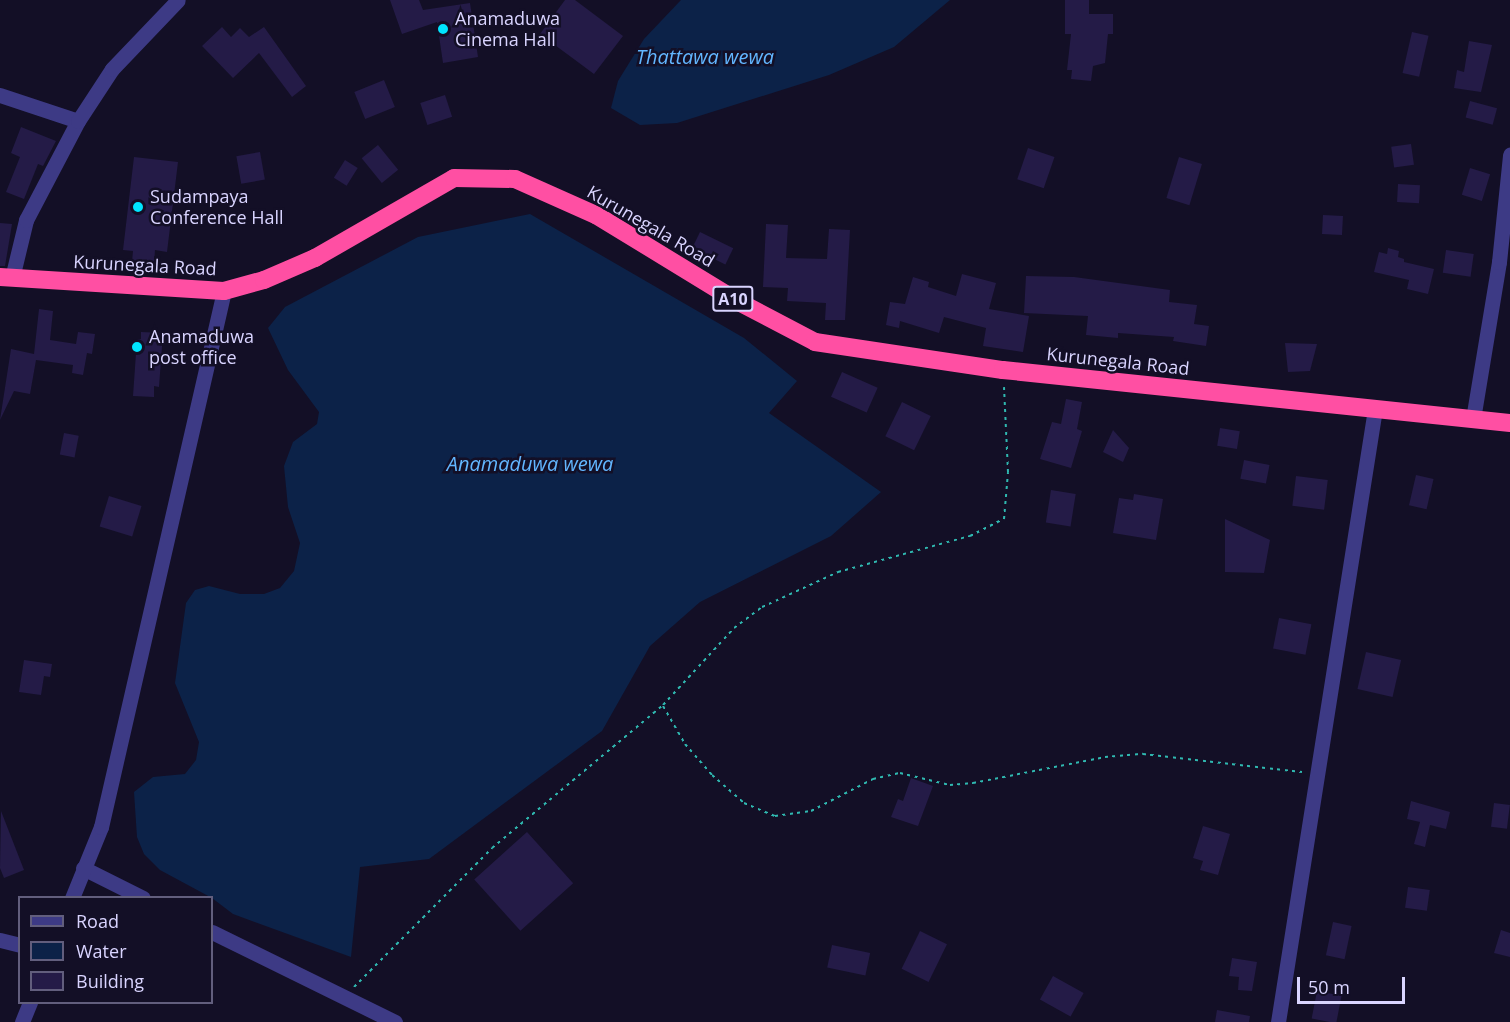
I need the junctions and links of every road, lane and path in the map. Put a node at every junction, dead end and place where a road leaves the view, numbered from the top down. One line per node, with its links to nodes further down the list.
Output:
1 (178, 0): 3 (street)
2 (0, 95): 3 (street)
3 (78, 121): 5 (street)
4 (1510, 156): 9 (street)
5 (6, 278): 6 (highway, Kurunegala Road / A10)
6 (224, 291): 7 (highway, Kurunegala Road / A10); 13 (street)
7 (1003, 370): 8 (highway, Kurunegala Road / A10); 11 (path)
8 (1375, 409): 9 (highway, Kurunegala Road / A10); 12 (street)
9 (1473, 419): 10 (highway, Kurunegala Road / A10)
10 (1510, 423)
11 (663, 705): 12 (path); 19 (path)
12 (1320, 774): 23 (street)
13 (83, 868): 14 (street); 15 (street)
14 (72, 896)
15 (141, 896)
16 (213, 932): 19 (street)
17 (0, 940): 18 (street)
18 (18, 944)
19 (344, 997): 22 (street)
20 (29, 1004): 21 (street)
21 (22, 1022)
22 (395, 1022)
23 (1278, 1022)

